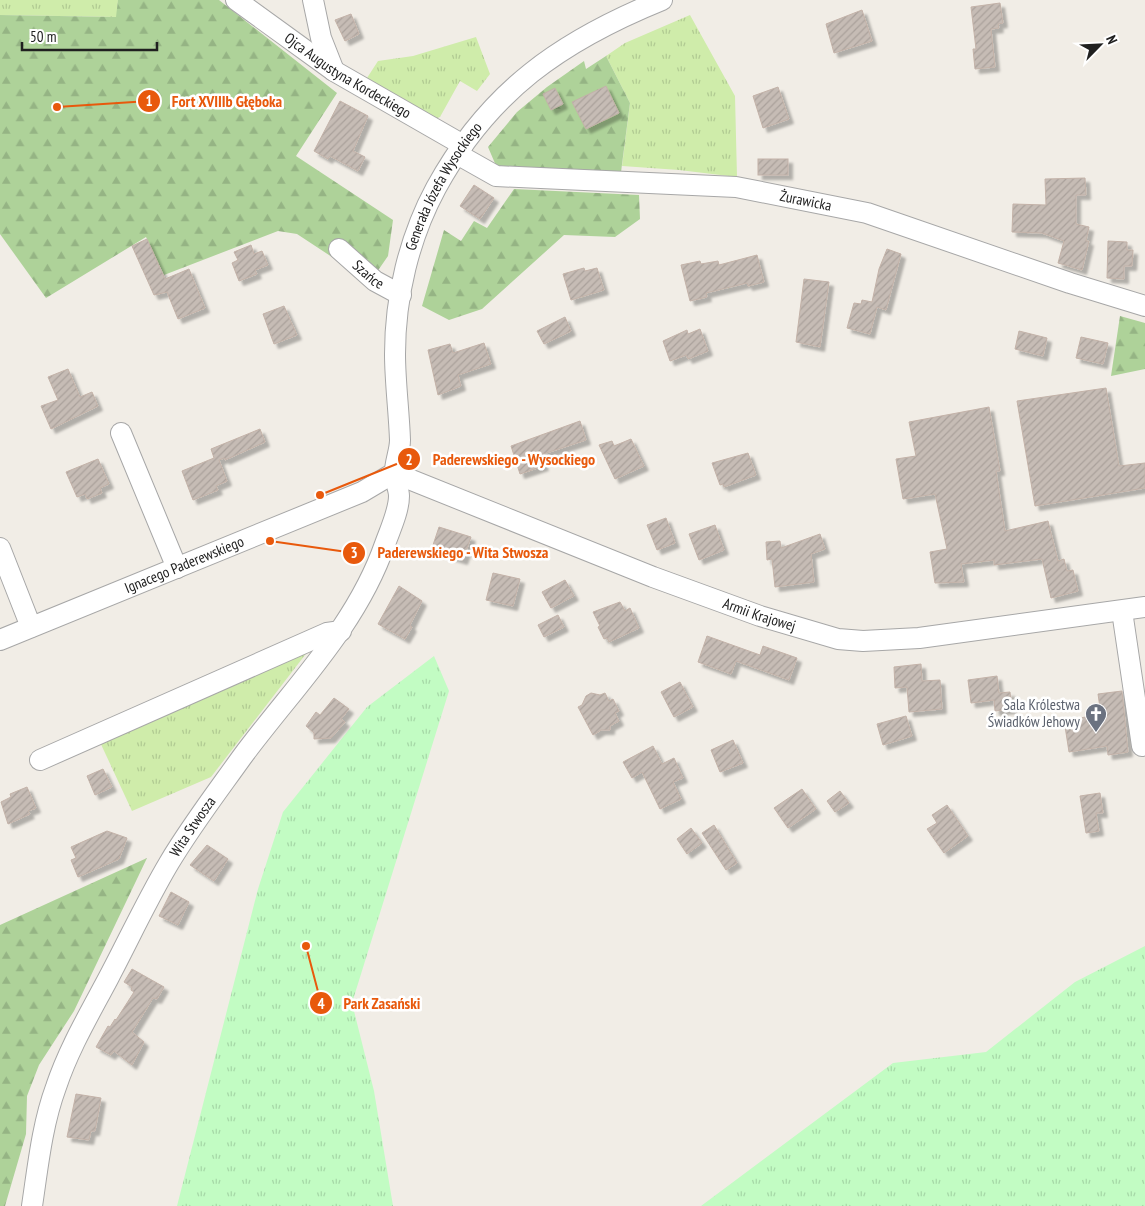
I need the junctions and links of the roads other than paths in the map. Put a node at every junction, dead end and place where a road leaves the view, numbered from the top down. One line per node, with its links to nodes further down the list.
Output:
1 (236, 0): 4 (street, Ojca Augustyna Kordeckiego)
2 (313, 0): 4 (street)
3 (662, 0): 5 (street, Generała Józefa Wysockiego)
4 (334, 70): 5 (street, Ojca Augustyna Kordeckiego)
5 (460, 149): 7 (street, Generała Józefa Wysockiego); 8 (street, Żurawicka)
6 (339, 249): 7 (street, Szańce)
7 (401, 295): 10 (street, Generała Józefa Wysockiego)
8 (1145, 306)
9 (121, 433): 12 (street)
10 (394, 473): 12 (street, Ignacego Paderewskiego); 14 (street, Armii Krajowej); 16 (street, Wita Stwosza)
11 (0, 548): 15 (street)
12 (177, 568): 15 (street, Ignacego Paderewskiego)
13 (1145, 608): 14 (street, Armii Krajowej)
14 (1122, 611): 18 (street)
15 (31, 627): 17 (street, Ignacego Paderewskiego)
16 (341, 631): 19 (street); 20 (street, Wita Stwosza)
17 (0, 640)
18 (1142, 746)
19 (40, 760)
20 (32, 1206)

